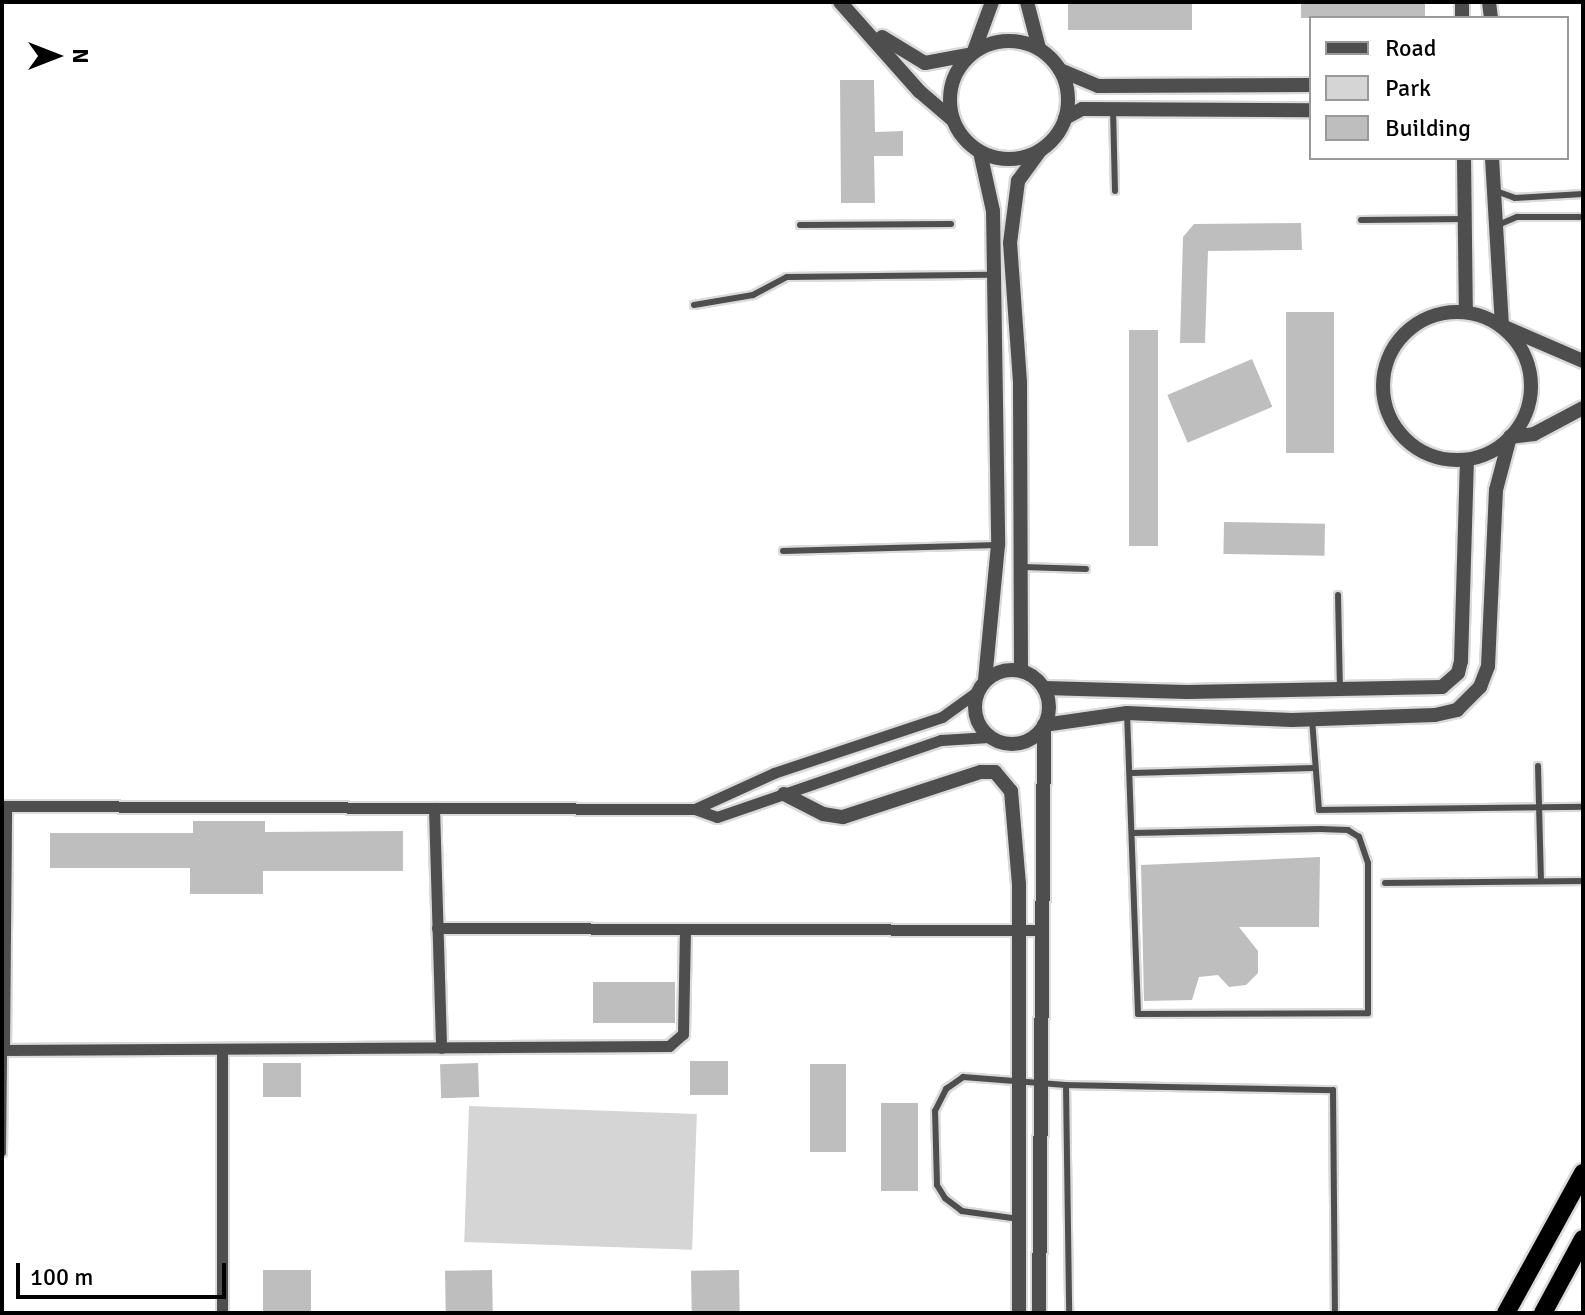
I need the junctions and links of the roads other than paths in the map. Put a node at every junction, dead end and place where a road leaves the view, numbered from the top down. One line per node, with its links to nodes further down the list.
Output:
1 (840, 2): 4 (street)
2 (992, 2): 6 (street)
3 (1027, 2): 5 (street)
4 (868, 28): 6 (street); 12 (street)
5 (1039, 48): 6 (street); 7 (street)
6 (973, 53): 12 (street)
7 (1060, 70): 8 (street); 11 (street)
8 (1309, 85)
9 (1113, 109): 10 (street); 11 (street); 18 (lane)
10 (1309, 110)
11 (1065, 118): 13 (street)
12 (954, 120): 14 (street)
13 (1040, 151): 14 (street); 36 (street)
14 (980, 152): 26 (street)
15 (1464, 160): 21 (street)
16 (1492, 160): 17 (street)
17 (1493, 189): 19 (lane); 25 (street)
18 (1115, 191)
19 (1583, 194)
20 (1583, 217): 25 (lane)
21 (1466, 219): 22 (lane); 28 (street)
22 (1361, 220)
23 (951, 224): 24 (lane)
24 (800, 225)
25 (1494, 226): 29 (street)
26 (990, 275): 27 (lane); 34 (street)
27 (694, 305)
28 (1466, 312): 29 (street); 33 (street)
29 (1502, 326): 30 (street); 32 (street)
30 (1583, 361)
31 (1583, 408): 32 (street)
32 (1510, 437): 33 (street); 44 (street)
33 (1467, 460): 42 (street)
34 (998, 545): 35 (lane); 40 (street)
35 (783, 551)
36 (1019, 566): 37 (lane); 39 (street)
37 (1086, 569)
38 (1338, 595): 42 (lane)
39 (1021, 671): 40 (street); 41 (street)
40 (982, 685): 46 (street); 49 (street)
41 (1044, 688): 42 (street); 45 (street)
42 (1340, 690)
43 (1127, 713): 44 (street); 45 (street); 50 (lane)
44 (1312, 719): 48 (lane)
45 (1044, 725): 46 (street); 64 (street)
46 (989, 737): 51 (street)
47 (1538, 766): 55 (lane)
48 (1314, 768): 50 (lane); 55 (lane)
49 (774, 773): 51 (street); 56 (street)
50 (1132, 773): 57 (lane)
51 (784, 794): 56 (street); 63 (street)
52 (4, 806): 54 (street); 66 (street)
53 (1583, 807): 55 (lane)
54 (434, 808): 56 (street); 61 (street)
55 (1540, 808): 58 (lane)
56 (695, 809)
57 (1133, 833): 57 (lane)
58 (1541, 881): 59 (lane); 60 (lane)
59 (1583, 881)
60 (1385, 883)
61 (437, 928): 62 (street); 65 (street)
62 (685, 930): 63 (street); 65 (street)
63 (1020, 930): 64 (street); 68 (street)
64 (1042, 930): 69 (street)
65 (441, 1048): 67 (street)
66 (3, 1050): 67 (street); 71 (lane)
67 (222, 1050): 75 (street)
68 (1020, 1079): 69 (lane); 73 (street); 73 (lane)
69 (1043, 1084): 70 (lane); 77 (street)
70 (1066, 1085): 78 (lane); 79 (lane)
71 (3, 1153)
72 (1583, 1173): 80 (highway)
73 (1020, 1219): 76 (street)
74 (1583, 1239): 81 (highway)
75 (222, 1313)
76 (1019, 1313)
77 (1039, 1313)
78 (1069, 1313)
79 (1335, 1313)
80 (1506, 1313)
81 (1543, 1313)

